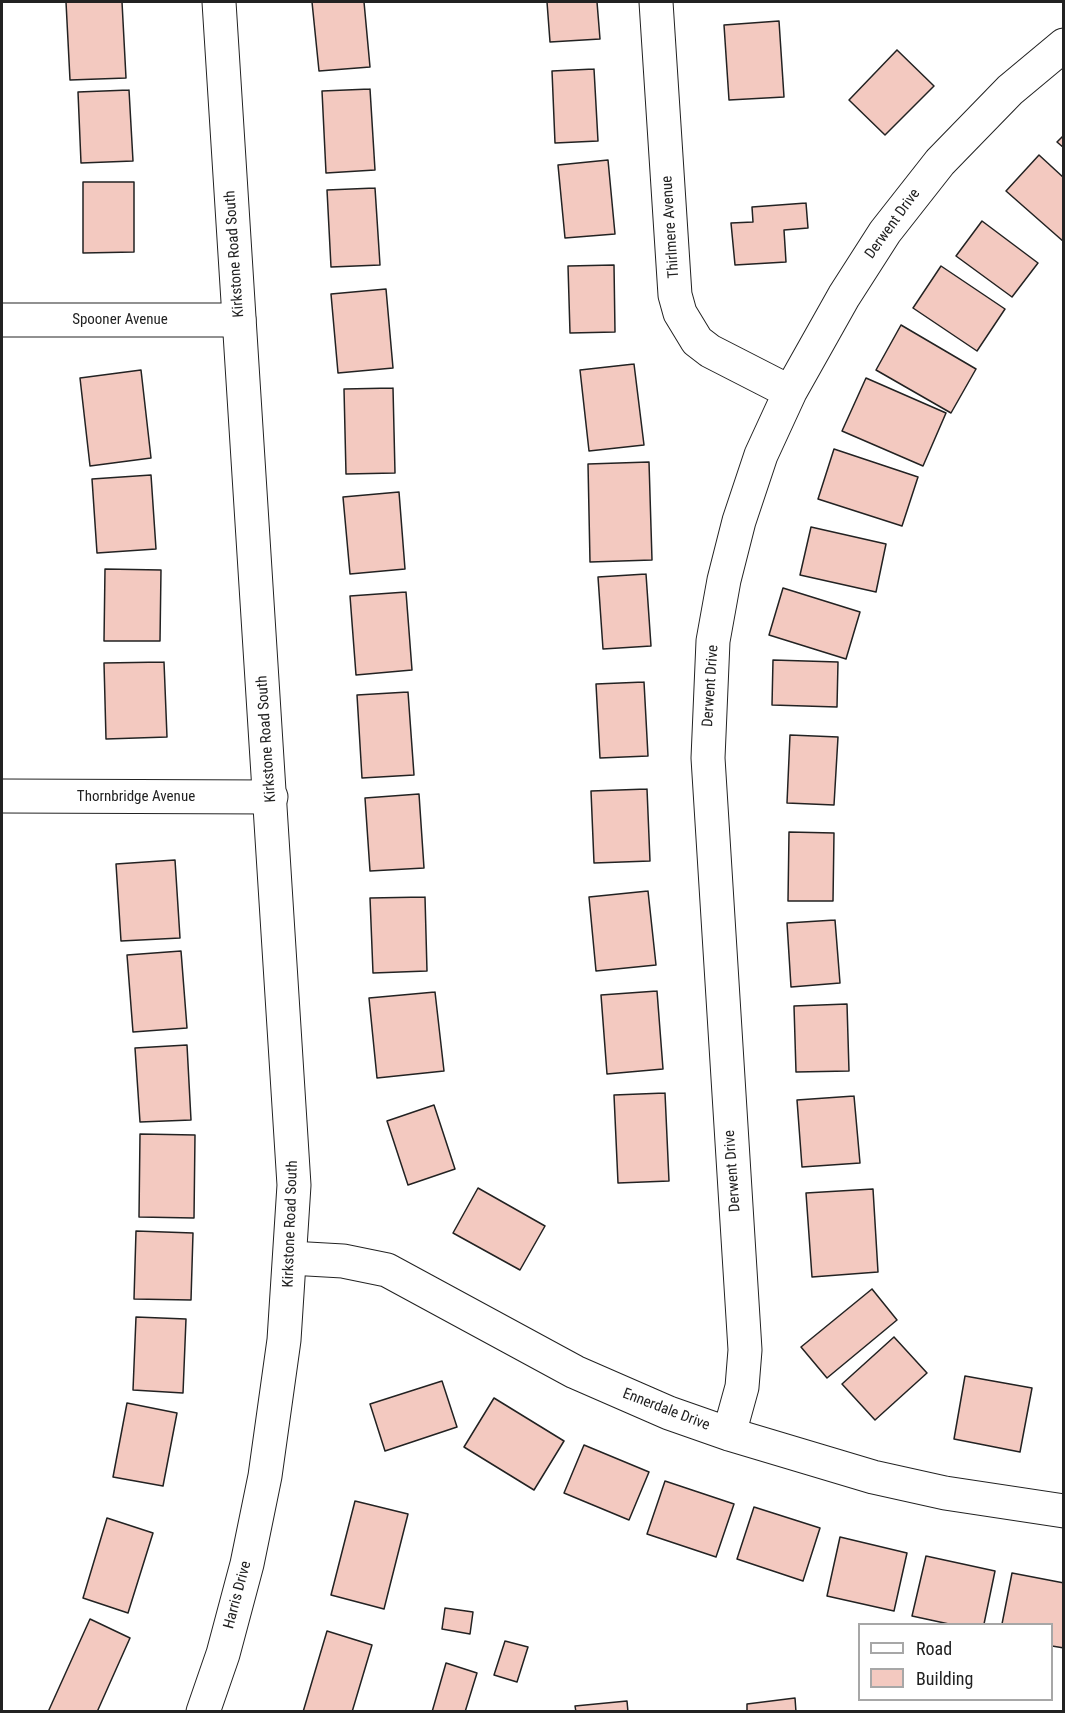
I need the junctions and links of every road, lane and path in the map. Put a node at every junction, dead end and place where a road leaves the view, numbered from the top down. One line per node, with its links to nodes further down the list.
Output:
1 (219, 2): 5 (street, Kirkstone Road South)
2 (656, 2): 6 (street, Thirlmere Avenue)
3 (1064, 45): 6 (street, Derwent Drive)
4 (2, 320): 5 (street, Spooner Avenue)
5 (239, 320): 8 (street, Kirkstone Road South)
6 (790, 392): 10 (street, Derwent Drive)
7 (2, 796): 8 (street, Thornbridge Avenue)
8 (271, 797): 9 (street, Kirkstone Road South)
9 (290, 1258): 10 (street, Ennerdale Drive); 11 (street, Kirkstone Road South)
10 (729, 1434): 12 (street, Ennerdale Drive)
11 (265, 1476): 13 (street, Harris Drive)
12 (1064, 1511)
13 (203, 1712)

